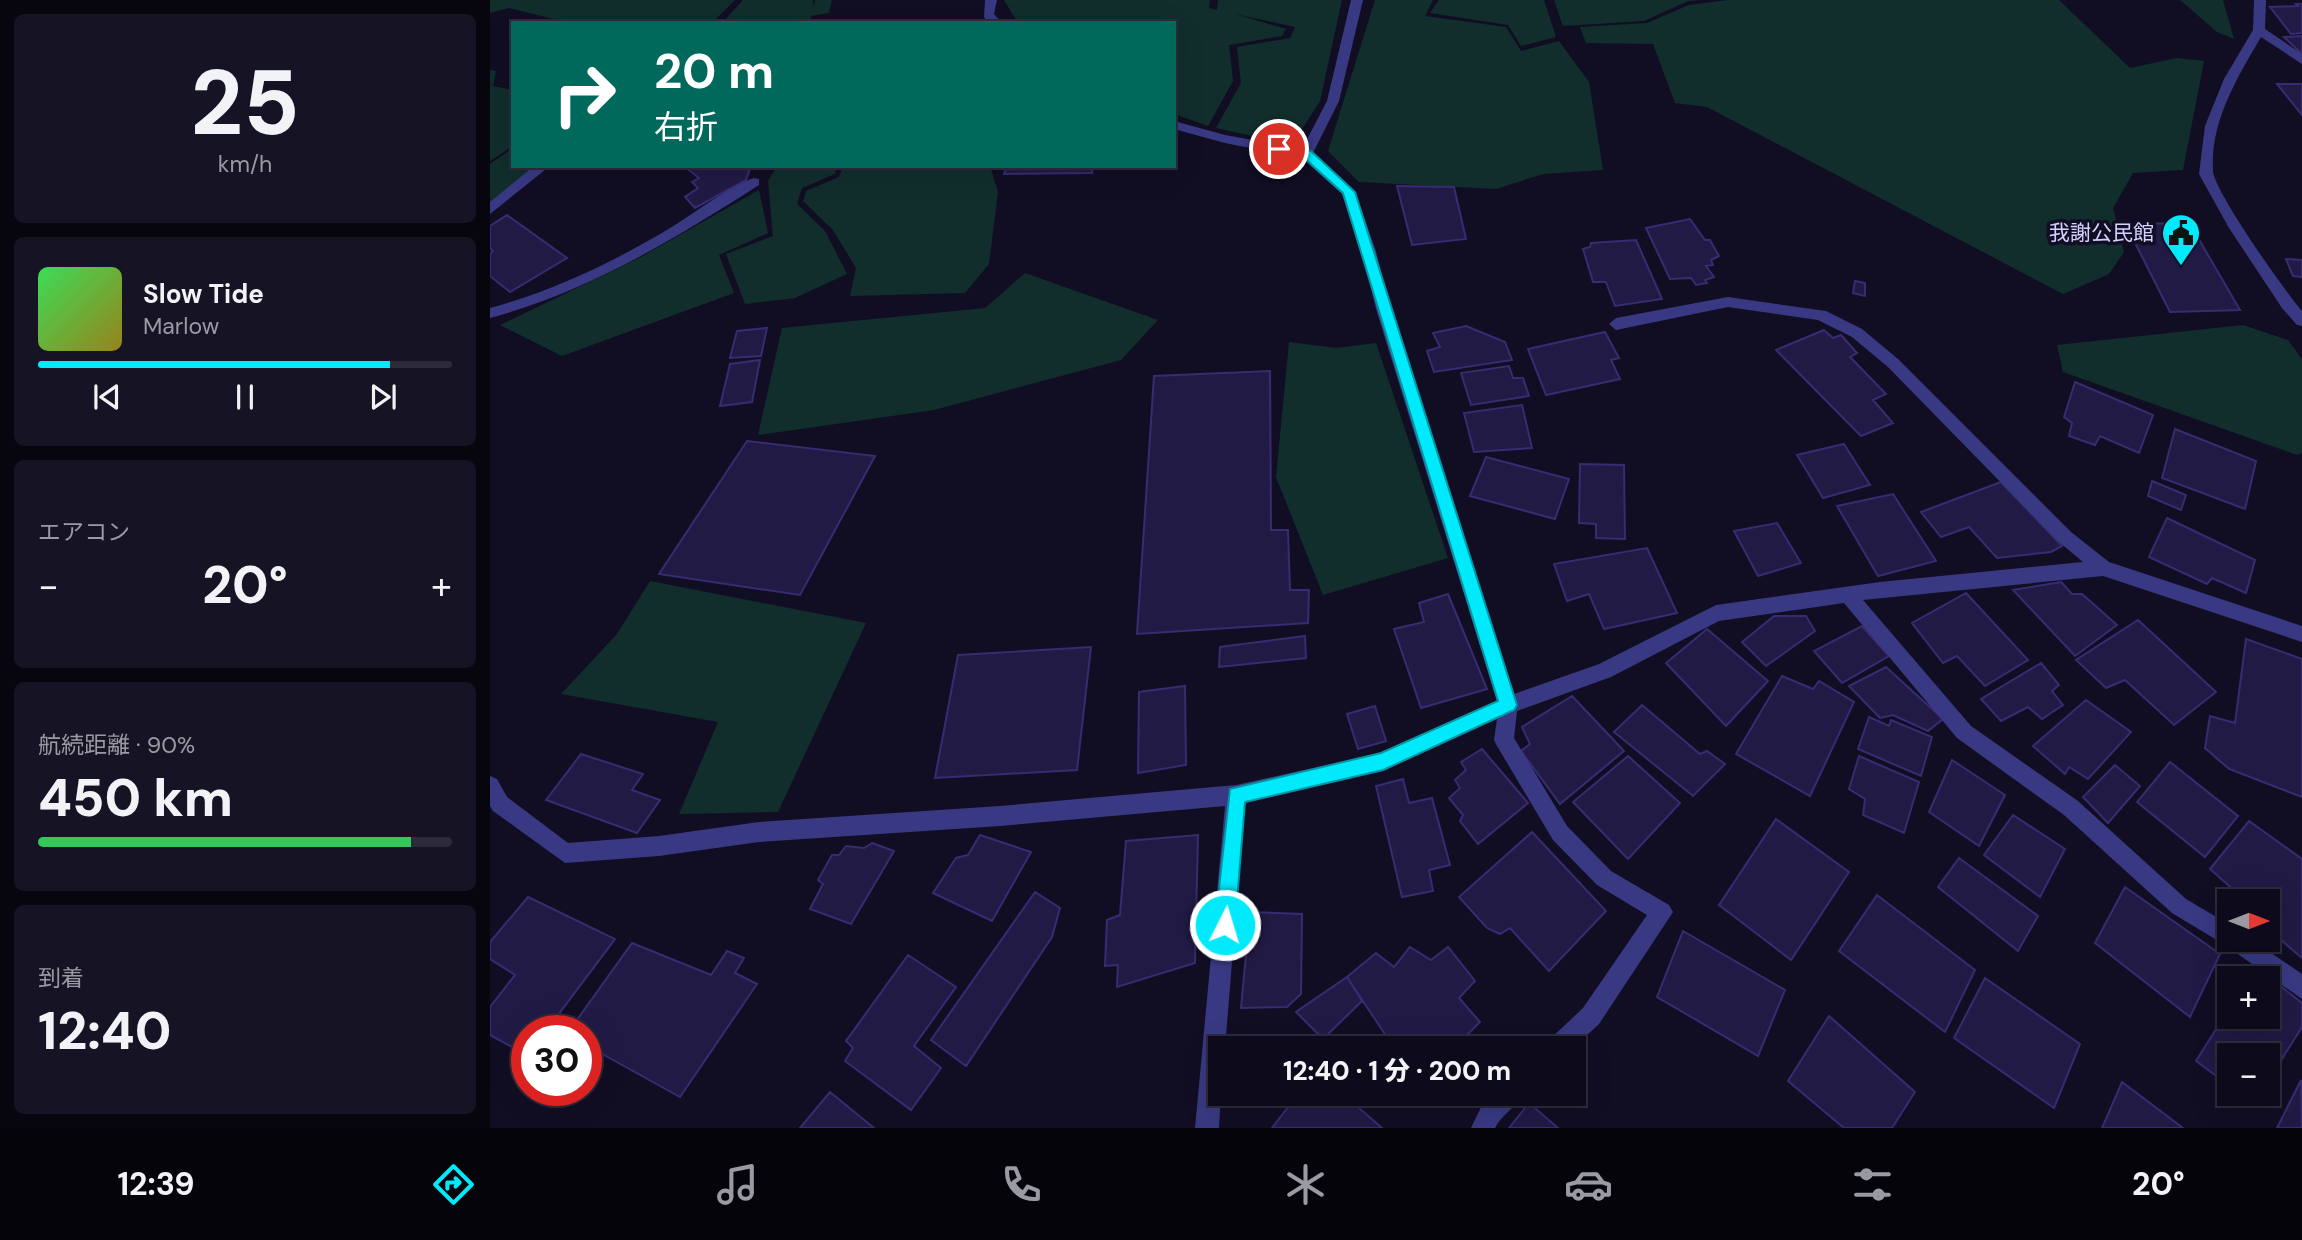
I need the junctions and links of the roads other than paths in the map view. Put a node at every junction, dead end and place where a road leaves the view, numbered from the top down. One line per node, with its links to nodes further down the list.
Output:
1 (991, 0): 4 (street)
2 (1357, 0): 8 (street)
3 (2258, 1): 5 (street)
4 (994, 21)
5 (2259, 30): 6 (street); 13 (street)
6 (2302, 60)
7 (1176, 126): 8 (street)
8 (1306, 154): 18 (street)
9 (541, 168): 11 (street)
10 (754, 182): 12 (street)
11 (490, 209)
12 (490, 313)
13 (2302, 321)
14 (1616, 324): 15 (street)
15 (2103, 568): 16 (street); 17 (street)
16 (1847, 594): 18 (street); 21 (street)
17 (2302, 634)
18 (1508, 705): 20 (street); 24 (street)
19 (490, 786): 20 (street)
20 (1236, 795): 26 (street)
21 (2217, 930)
22 (2252, 952): 23 (street)
23 (2302, 988)
24 (1570, 1036)
25 (1497, 1106): 27 (street)
26 (1207, 1128)
27 (1483, 1128)

